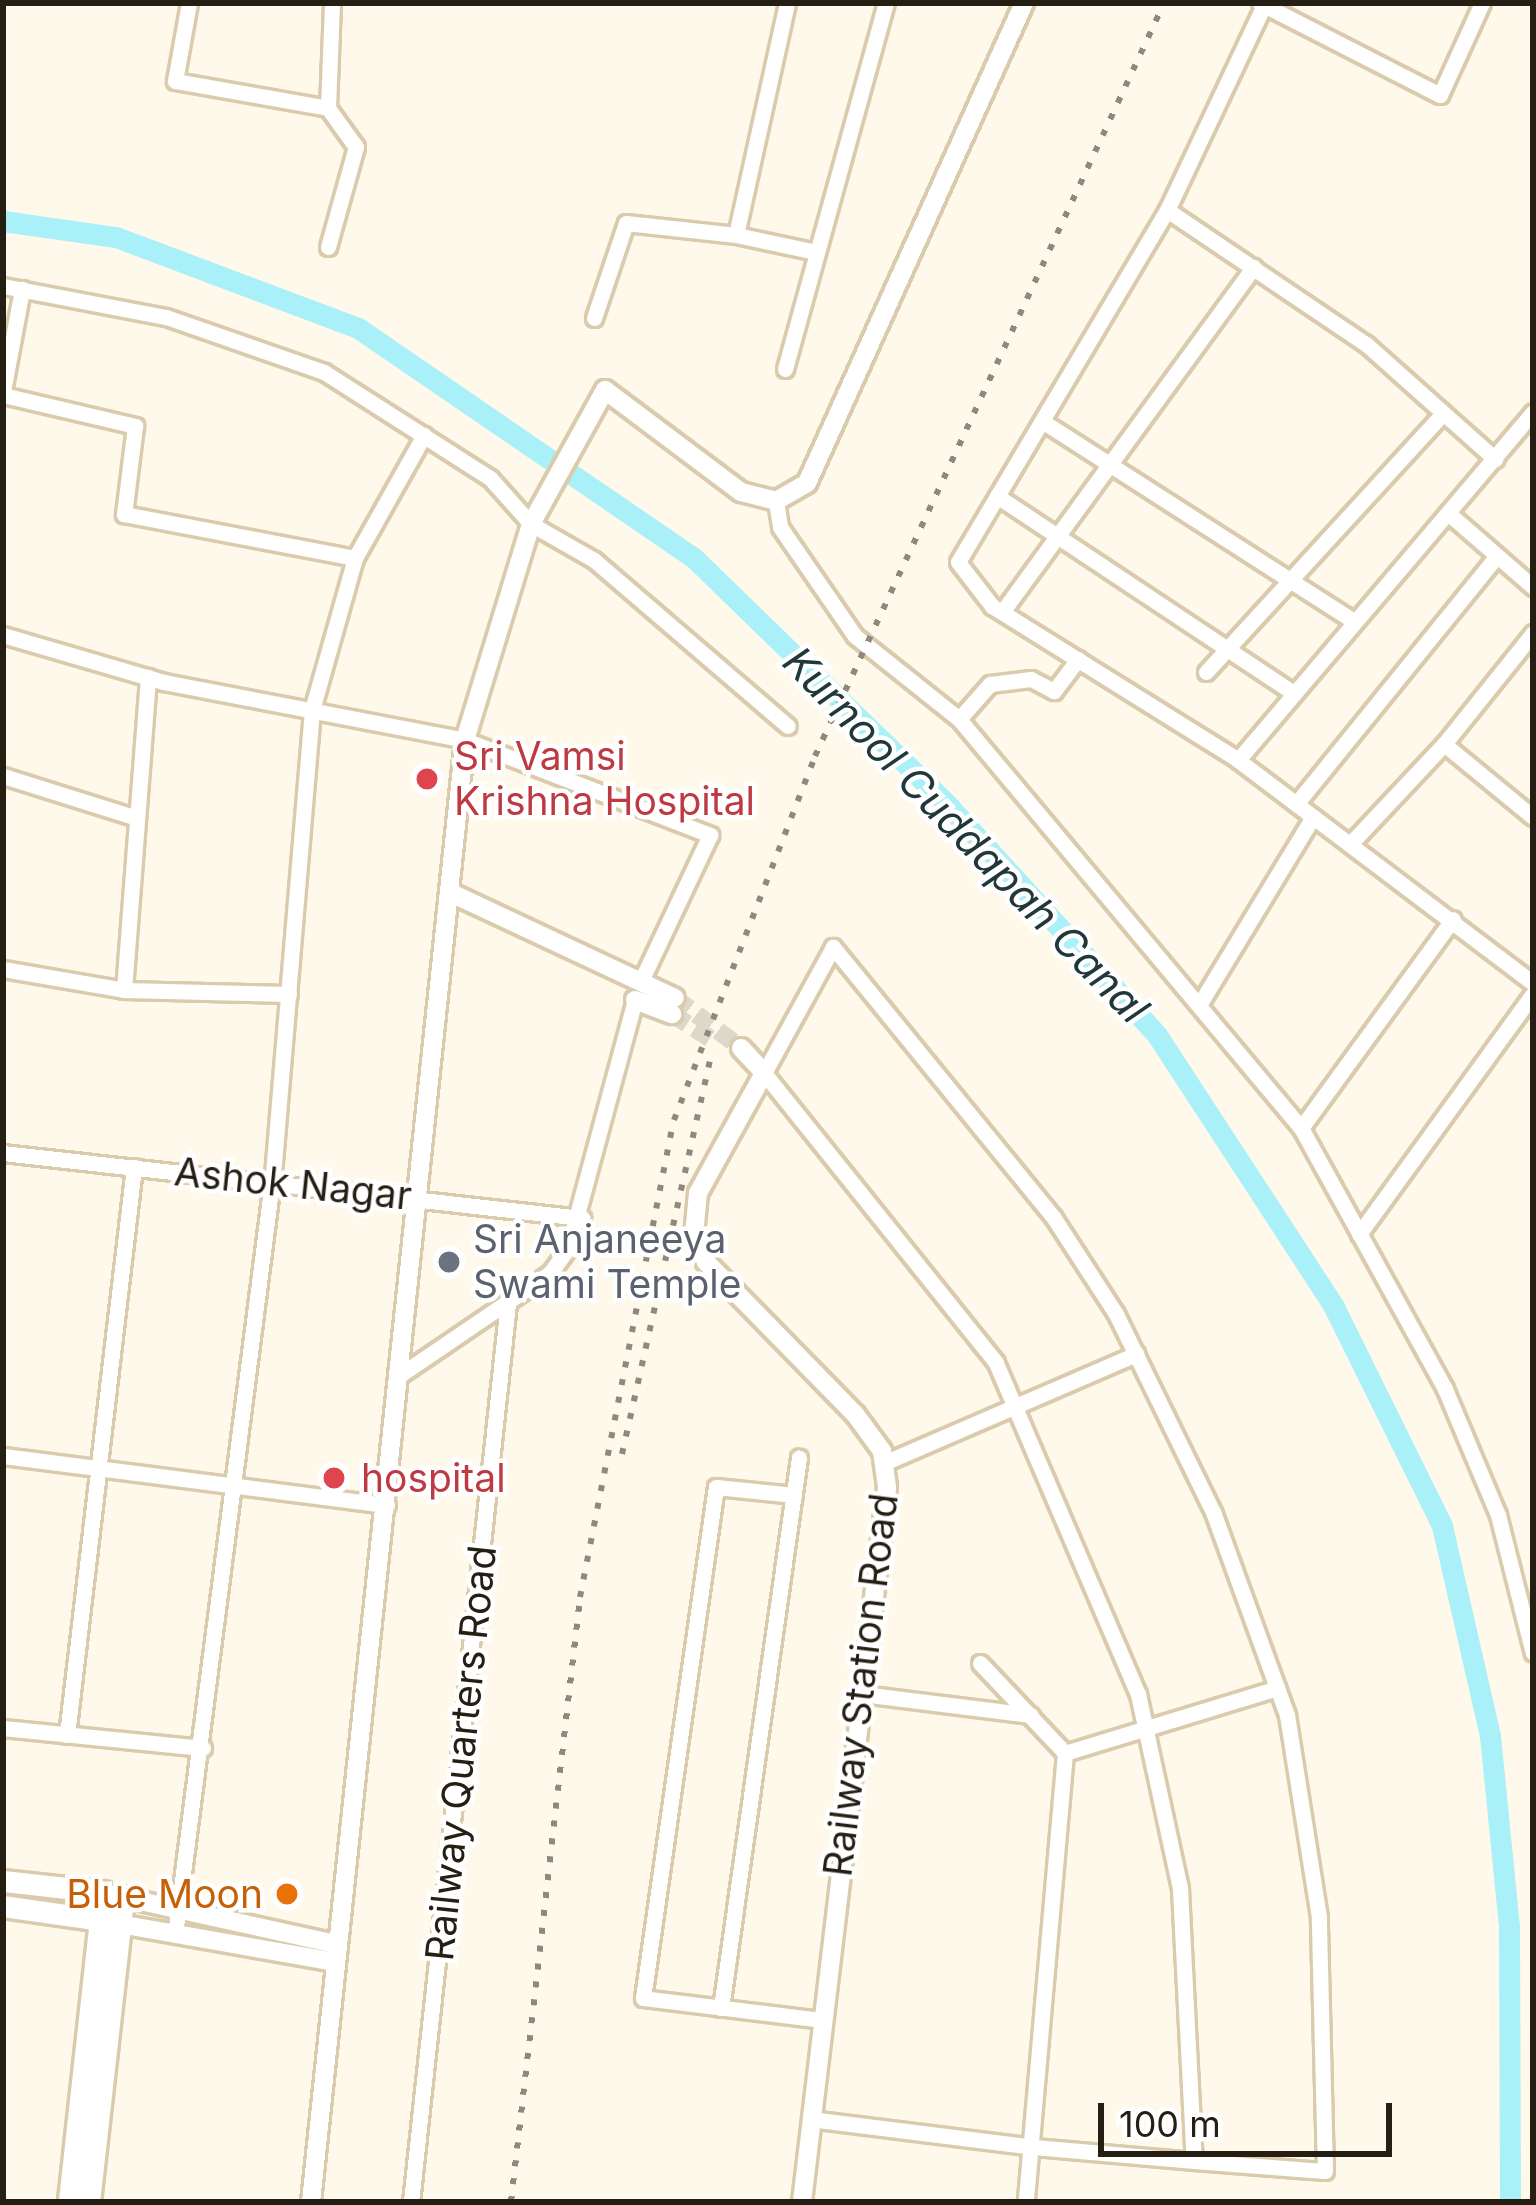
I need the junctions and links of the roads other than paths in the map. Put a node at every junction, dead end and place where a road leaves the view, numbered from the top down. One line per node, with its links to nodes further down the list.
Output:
1 (189, 3): 8 (street)
2 (332, 3): 8 (street)
3 (787, 3): 10 (street)
4 (886, 3): 12 (street)
5 (1024, 3): 26 (street)
6 (1481, 3): 7 (street)
7 (1262, 4): 9 (street)
8 (328, 108): 11 (street)
9 (1167, 210): 13 (street); 21 (street)
10 (736, 235): 12 (street); 16 (street)
11 (328, 248)
12 (816, 252): 17 (street)
13 (1253, 267): 20 (street); 24 (street)
14 (3, 286): 15 (street)
15 (22, 289): 18 (street); 22 (street)
16 (594, 318)
17 (785, 368)
18 (3, 393): 31 (street)
19 (1533, 412): 23 (street)
20 (1443, 413): 23 (street); 32 (street)
21 (1042, 421): 24 (street); 25 (street)
22 (424, 435): 28 (street); 31 (street)
23 (1495, 459): 27 (street)
24 (1109, 466): 29 (street); 32 (street)
25 (997, 496): 29 (street); 34 (street)
26 (776, 501): 28 (street); 44 (street)
27 (1448, 513): 30 (street); 35 (street)
28 (531, 524): 45 (street); 46 (street)
29 (1058, 536): 34 (street); 38 (street)
30 (1497, 556): 33 (street); 50 (street)
31 (355, 558): 43 (street)
32 (1286, 582): 35 (street); 38 (street)
33 (1533, 587)
34 (1002, 612): 39 (street)
35 (1353, 621): 42 (street)
36 (1533, 633): 47 (street)
37 (3, 635): 41 (street)
38 (1228, 644): 40 (street); 42 (street)
39 (1078, 659): 44 (street); 48 (street)
40 (1206, 672)
41 (148, 677): 43 (street); 51 (street)
42 (1293, 693): 48 (street)
43 (312, 710): 46 (street); 61 (street)
44 (959, 719): 64 (street)
45 (788, 726)
46 (465, 740): 55 (street); 58 (street)
47 (1444, 744): 53 (street); 54 (street)
48 (1238, 760): 50 (street)
49 (3, 776): 51 (street)
50 (1296, 804): 52 (street)
51 (131, 816): 60 (street)
52 (1313, 818): 54 (street); 64 (street)
53 (1533, 818)
54 (1351, 843): 56 (street)
55 (451, 893): 58 (street); 70 (street)
56 (1453, 919): 59 (street); 66 (street)
57 (3, 969): 60 (street)
58 (642, 979): 63 (street)
59 (1533, 982)
60 (124, 990): 61 (street)
61 (289, 994): 69 (street)
62 (1533, 994): 72 (street)
63 (635, 1000): 71 (street)
64 (1198, 1005): 66 (street)
65 (749, 1060): 74 (street); 76 (street); 79 (street, Railway Station Road)
66 (1301, 1128): 72 (street)
67 (3, 1153): 68 (street, Ashok Nagar)
68 (134, 1167): 69 (street, Ashok Nagar); 80 (street)
69 (272, 1181): 70 (street, Ashok Nagar); 81 (street)
70 (413, 1197): 71 (street, Ashok Nagar); 75 (street)
71 (582, 1218): 73 (street)
72 (1359, 1234): 84 (street)
73 (508, 1303): 75 (street); 109 (street, Railway Quarters Road)
74 (1136, 1354): 76 (street); 86 (street)
75 (397, 1377): 83 (street)
76 (1014, 1406): 79 (street); 90 (street)
77 (3, 1456): 80 (street)
78 (799, 1456): 82 (street)
79 (884, 1463): 87 (street, Railway Station Road)
80 (102, 1471): 81 (street); 91 (street)
81 (236, 1487): 83 (street); 92 (street)
82 (794, 1495): 101 (street); 101 (street)
83 (387, 1505): 100 (street)
84 (1533, 1652)
85 (980, 1663): 88 (street)
86 (1277, 1688): 90 (street); 105 (street)
87 (862, 1694): 88 (street); 102 (street, Railway Station Road)
88 (1031, 1715): 93 (street)
89 (3, 1728): 91 (street)
90 (1151, 1733): 93 (street); 105 (street)
91 (67, 1735): 92 (street)
92 (203, 1748): 97 (street)
93 (1065, 1753): 104 (street)
94 (3, 1881): 95 (main road)
95 (113, 1895): 97 (street); 98 (main road)
96 (3, 1906): 98 (main road)
97 (181, 1914): 99 (street); 100 (street)
98 (110, 1922): 99 (street); 106 (main road); 107 (main road)
99 (176, 1935): 100 (street)
100 (334, 1953): 108 (street)
101 (722, 2008): 102 (street)
102 (821, 2020): 103 (street, Railway Station Road)
103 (810, 2119): 104 (street); 110 (street, Railway Station Road)
104 (1034, 2147): 105 (street); 111 (street)
105 (1194, 2161)
106 (69, 2202)
107 (89, 2202)
108 (311, 2202)
109 (411, 2202)
110 (802, 2202)
111 (1026, 2202)

